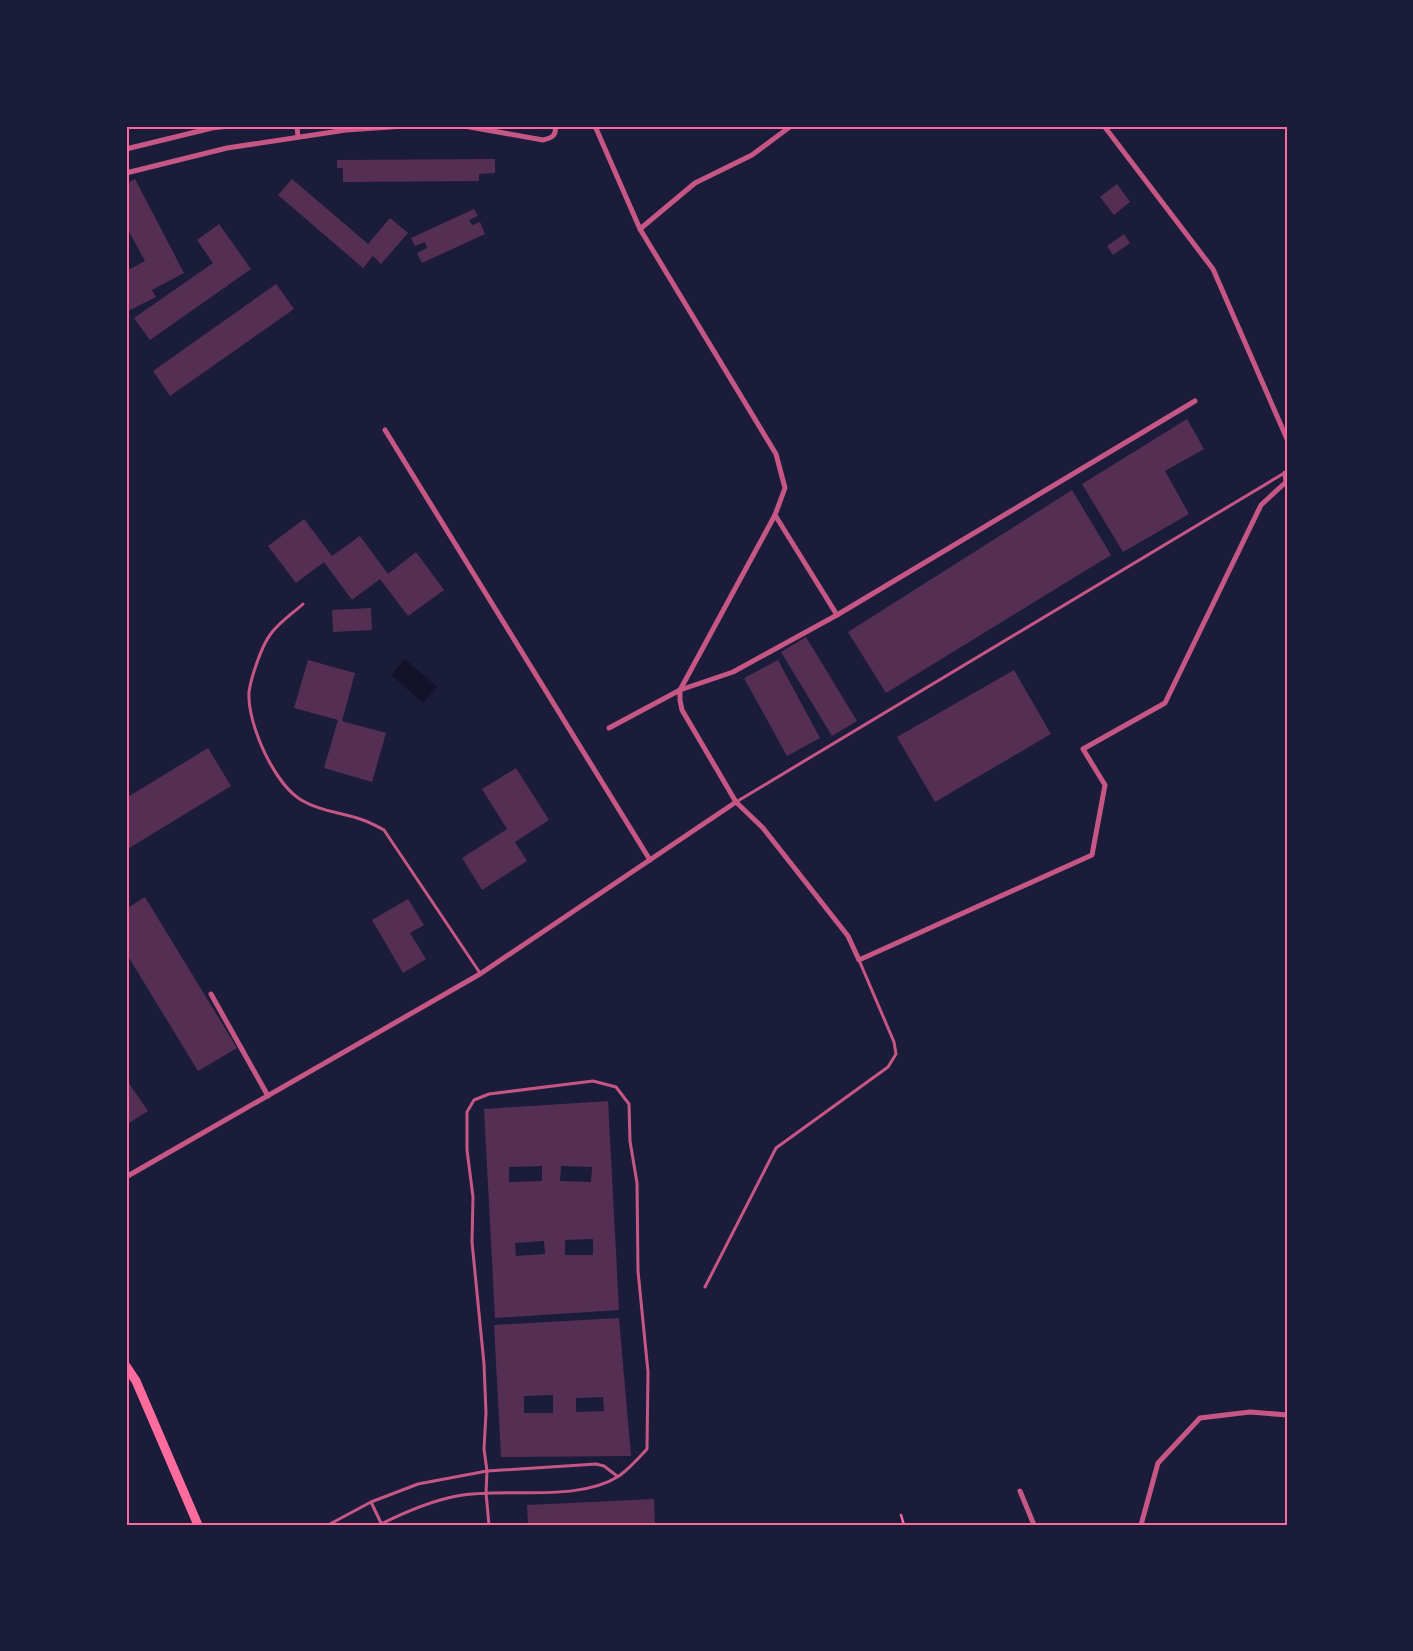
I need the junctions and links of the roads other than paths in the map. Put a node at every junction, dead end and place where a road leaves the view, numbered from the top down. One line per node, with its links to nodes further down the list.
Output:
1 (229, 126): 10 (street)
2 (298, 126): 9 (street)
3 (404, 126): 9 (street)
4 (464, 126): 5 (street)
5 (555, 126)
6 (595, 126): 12 (street)
7 (791, 126): 12 (street)
8 (1104, 126): 15 (street)
9 (298, 138): 11 (street)
10 (126, 149)
11 (126, 172)
12 (640, 229): 17 (street)
13 (1195, 401): 19 (street)
14 (384, 430): 23 (street)
15 (1287, 439)
16 (1286, 472): 22 (lane); 24 (street)
17 (775, 515): 19 (street); 20 (street)
18 (303, 604): 25 (lane)
19 (838, 615): 20 (street)
20 (680, 690): 21 (street); 22 (street)
21 (609, 728)
22 (736, 802): 23 (street); 24 (street)
23 (650, 860): 25 (street)
24 (859, 960): 29 (lane)
25 (480, 974): 27 (street)
26 (211, 994): 27 (street)
27 (268, 1096): 28 (street)
28 (126, 1177)
29 (705, 1287)
30 (126, 1366): 38 (main road)
31 (1287, 1415): 42 (street)
32 (486, 1471): 33 (lane); 33 (lane); 35 (lane); 36 (lane)
33 (618, 1476): 35 (lane)
34 (1020, 1491): 41 (street)
35 (486, 1493): 37 (lane); 40 (lane)
36 (371, 1502): 37 (lane); 39 (lane)
37 (380, 1524)
38 (198, 1525)
39 (328, 1525)
40 (489, 1525)
41 (1034, 1525)
42 (1141, 1525)

